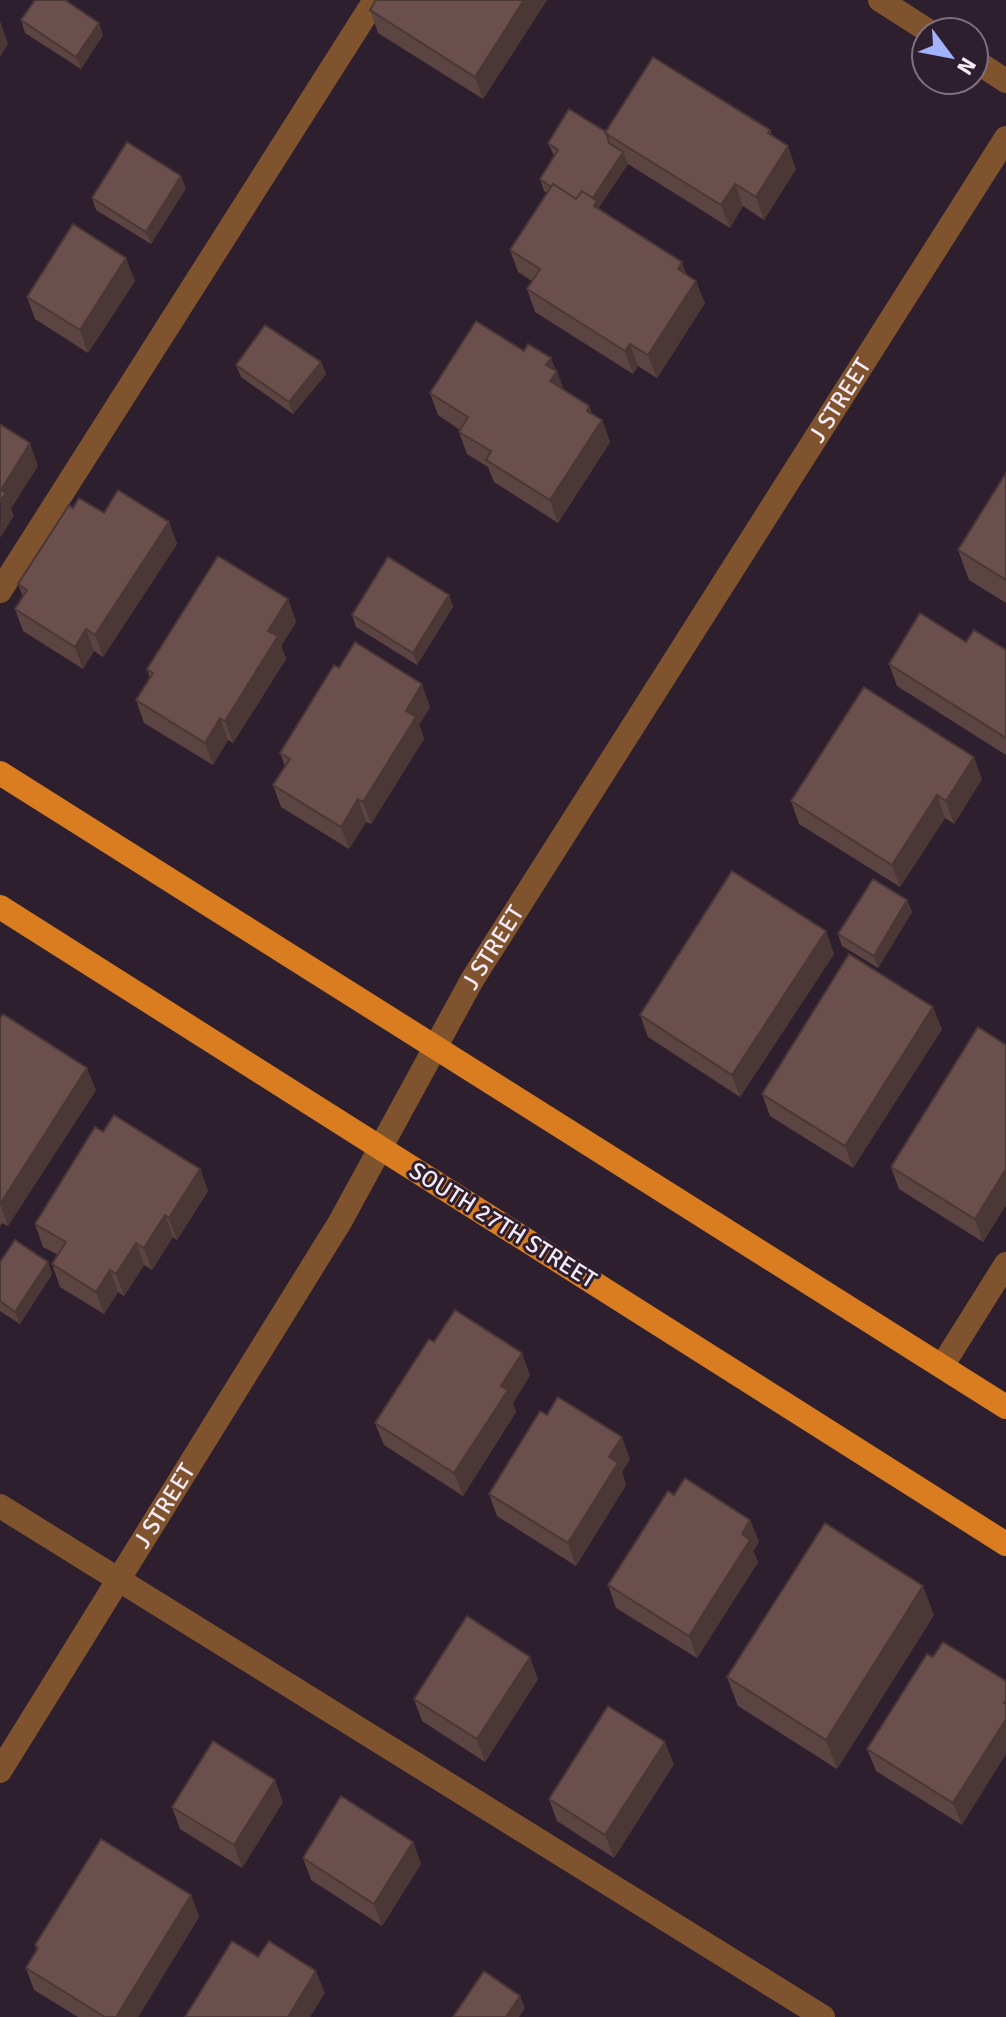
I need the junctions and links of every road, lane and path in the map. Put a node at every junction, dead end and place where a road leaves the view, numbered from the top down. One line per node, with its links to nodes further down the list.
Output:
1 (375, 0): 5 (street)
2 (880, 0): 3 (street)
3 (910, 19)
4 (1006, 138): 8 (street, J STREET)
5 (0, 591)
6 (0, 773): 8 (main road)
7 (0, 907): 9 (main road, SOUTH 27TH STREET)
8 (434, 1047): 9 (street, J STREET); 11 (main road)
9 (380, 1147): 14 (main road, SOUTH 27TH STREET); 15 (street, J STREET)
10 (1006, 1264): 11 (street)
11 (942, 1366): 12 (main road)
12 (1006, 1407)
13 (0, 1506): 15 (street)
14 (1006, 1544)
15 (119, 1579): 16 (street, J STREET); 17 (street)
16 (0, 1771)
17 (823, 2017)

